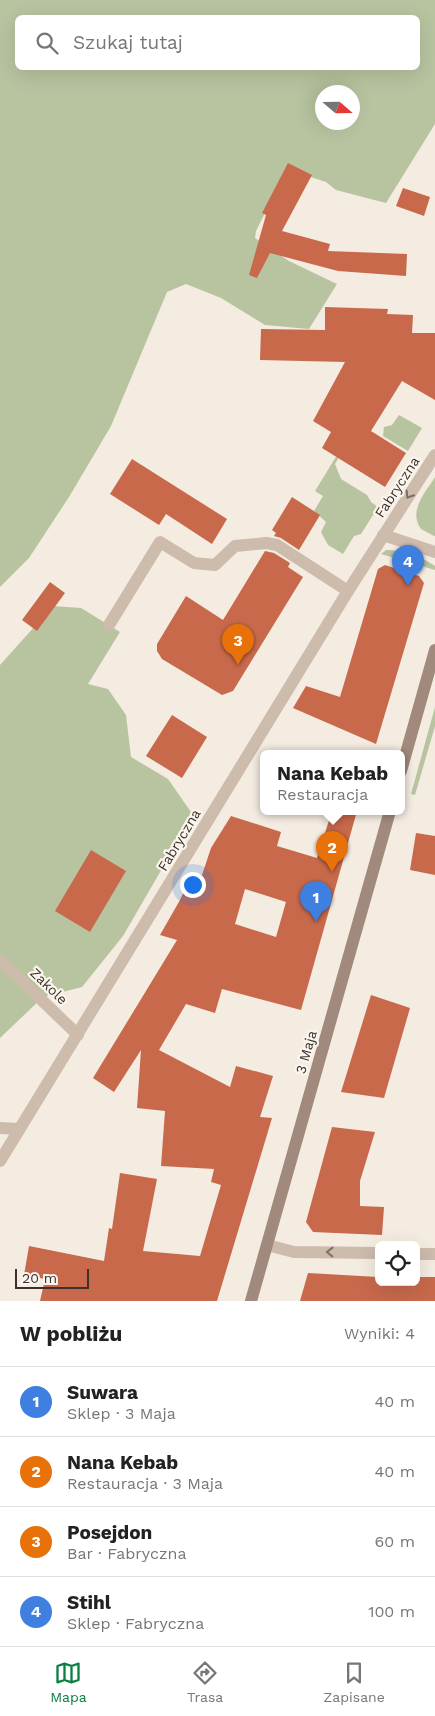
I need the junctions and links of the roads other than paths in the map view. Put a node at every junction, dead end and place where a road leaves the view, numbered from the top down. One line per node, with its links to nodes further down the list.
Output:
1 (435, 455): 2 (street, Fabryczna, one-way to 2)
2 (383, 535): 3 (street, Fabryczna); 4 (street, Fabryczna)
3 (435, 552)
4 (348, 591): 5 (street); 10 (street, Fabryczna)
5 (109, 625)
6 (435, 650): 7 (street)
7 (405, 757)
8 (389, 815): 14 (street, 3 Maja)
9 (0, 960): 10 (street, Zakole)
10 (78, 1035): 12 (street, Fabryczna)
11 (0, 1128): 12 (street)
12 (20, 1129): 13 (street, Fabryczna)
13 (0, 1161)
14 (267, 1245): 15 (street, one-way to 14); 18 (street, 3 Maja)
15 (375, 1253)
16 (420, 1254): 17 (street)
17 (435, 1254)
18 (251, 1301)

